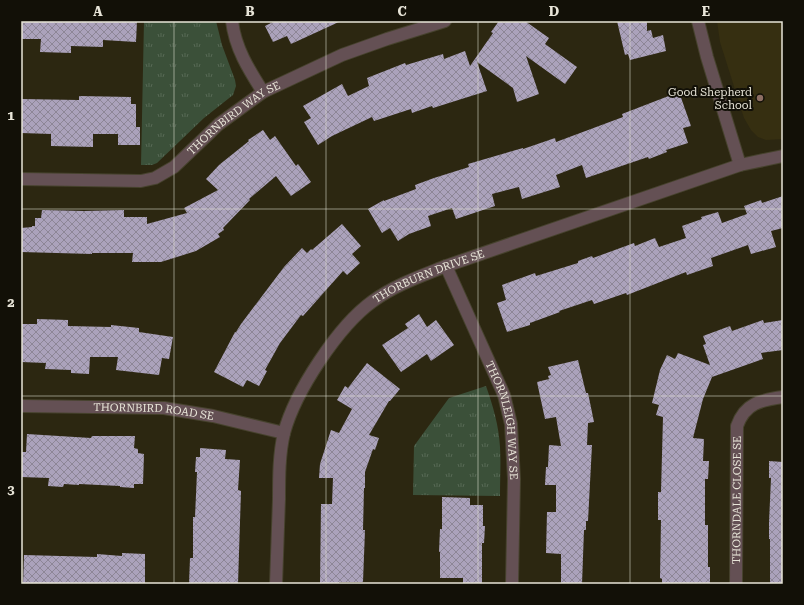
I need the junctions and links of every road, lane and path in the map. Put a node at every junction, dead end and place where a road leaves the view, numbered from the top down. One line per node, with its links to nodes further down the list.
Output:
1 (232, 21): 4 (street)
2 (445, 21): 4 (street, THORNBIRD WAY SE)
3 (698, 21): 6 (street)
4 (262, 92): 7 (street, THORNBIRD WAY SE)
5 (783, 156): 6 (street, THORBURN DRIVE SE)
6 (740, 165): 8 (street, THORBURN DRIVE SE)
7 (21, 179)
8 (446, 266): 11 (street, THORBURN DRIVE SE); 13 (street, THORNLEIGH WAY SE)
9 (783, 396): 14 (street, THORNDALE CLOSE SE)
10 (21, 406): 11 (street, THORNBIRD ROAD SE)
11 (284, 433): 12 (street, THORBURN DRIVE SE)
12 (276, 584)
13 (512, 584)
14 (736, 584)

